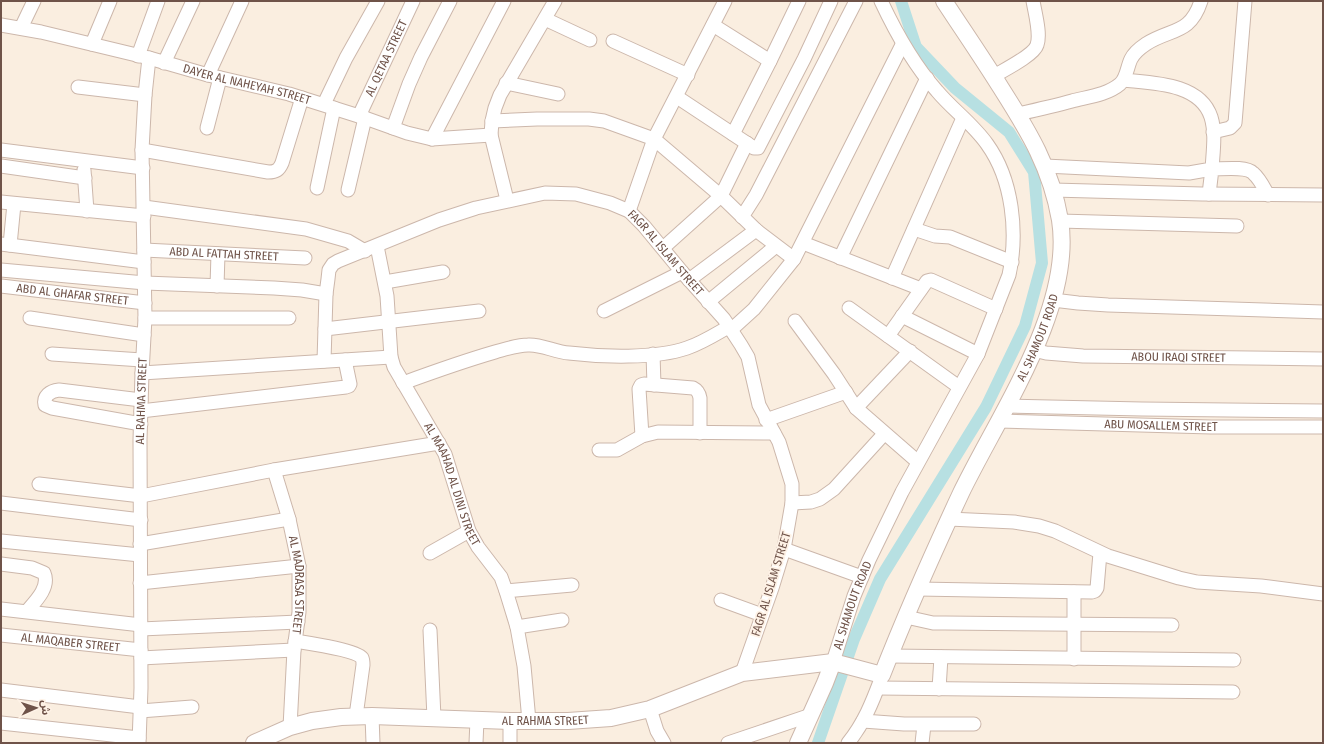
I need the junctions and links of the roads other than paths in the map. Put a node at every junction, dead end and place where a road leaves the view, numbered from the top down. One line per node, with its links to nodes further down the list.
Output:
1 (34, 1): 23 (street)
2 (110, 1): 26 (street)
3 (158, 1): 29 (street, AL RAHMA STREET)
4 (193, 1): 32 (street)
5 (242, 1): 34 (street)
6 (378, 1): 44 (street)
7 (413, 1): 46 (street, AL QETAA STREET)
8 (450, 1): 50 (street)
9 (504, 1): 54 (street)
10 (555, 1): 20 (street)
11 (725, 1): 21 (street)
12 (799, 1): 31 (street)
13 (831, 1): 28 (street)
14 (856, 1): 30 (street)
15 (880, 1): 27 (street, AL SHAMOUT ROAD)
16 (944, 1): 35 (street, AL SHAMOUT ROAD)
17 (1033, 1): 35 (street)
18 (1200, 1): 37 (street)
19 (1245, 1): 51 (street)
20 (545, 19): 24 (street); 38 (street)
21 (713, 25): 31 (street); 33 (street)
22 (1, 26): 23 (street, DAYER AL NAHEYAH STREET)
23 (21, 28): 26 (street, DAYER AL NAHEYAH STREET)
24 (590, 40)
25 (612, 41): 33 (street)
26 (92, 44): 29 (street, DAYER AL NAHEYAH STREET)
27 (902, 45): 36 (street, AL SHAMOUT ROAD); 83 (street)
28 (808, 51): 30 (street); 56 (street)
29 (143, 57): 32 (street, DAYER AL NAHEYAH STREET); 41 (street, AL RAHMA STREET)
30 (826, 60): 78 (street)
31 (770, 61): 52 (street)
32 (164, 63): 34 (street, DAYER AL NAHEYAH STREET)
33 (688, 75): 42 (street)
34 (214, 76): 43 (street, DAYER AL NAHEYAH STREET); 49 (street)
35 (994, 76): 45 (street, AL SHAMOUT ROAD)
36 (927, 78): 47 (street, AL SHAMOUT ROAD); 91 (street)
37 (1124, 80): 45 (street); 51 (street)
38 (506, 83): 40 (street); 48 (street)
39 (78, 87): 41 (street)
40 (558, 94)
41 (145, 95): 58 (street, AL RAHMA STREET)
42 (677, 97): 52 (street); 55 (street)
43 (302, 98): 44 (street, DAYER AL NAHEYAH STREET); 58 (street)
44 (329, 106): 46 (street, DAYER AL NAHEYAH STREET); 65 (street)
45 (1018, 114): 61 (street, AL SHAMOUT ROAD)
46 (362, 117): 50 (street, DAYER AL NAHEYAH STREET); 66 (street, AL QETAA STREET)
47 (963, 118): 81 (street); 93 (street, AL SHAMOUT ROAD)
48 (492, 121): 53 (street); 55 (street)
49 (206, 128)
50 (393, 128): 54 (street, DAYER AL NAHEYAH STREET)
51 (1213, 132): 63 (street)
52 (733, 134): 56 (street)
53 (491, 135): 54 (street, DAYER AL NAHEYAH STREET); 72 (street)
54 (432, 139)
55 (654, 139): 71 (street); 76 (street)
56 (747, 143): 71 (street)
57 (1, 150): 59 (street)
58 (142, 150): 62 (street, AL RAHMA STREET)
59 (83, 160): 62 (street); 64 (street)
60 (1, 166): 64 (street)
61 (1045, 166): 63 (street); 67 (street, AL SHAMOUT ROAD)
62 (143, 168): 77 (street, AL RAHMA STREET)
63 (1212, 169): 68 (street); 69 (street)
64 (85, 178): 75 (street)
65 (317, 188)
66 (348, 190)
67 (1053, 190): 68 (street); 79 (street, AL SHAMOUT ROAD)
68 (1209, 194): 69 (street)
69 (1268, 195): 70 (street)
70 (1323, 195)
71 (721, 196): 78 (street); 86 (street)
72 (507, 200): 76 (street, FAGR AL ISLAM STREET); 87 (street, FAGR AL ISLAM STREET)
73 (1, 202): 74 (street)
74 (14, 204): 75 (street); 84 (street)
75 (87, 211): 77 (street)
76 (629, 211): 86 (street, FAGR AL ISLAM STREET)
77 (144, 212): 87 (street); 89 (street, AL RAHMA STREET)
78 (742, 217): 82 (street)
79 (1060, 221): 80 (street); 104 (street, AL SHAMOUT ROAD)
80 (1237, 226)
81 (914, 229): 93 (street); 97 (street)
82 (756, 230): 85 (street); 96 (street)
83 (803, 243): 91 (street); 92 (street)
84 (5, 244): 89 (street, ABD AL FATTAH STREET)
85 (776, 246): 92 (street); 105 (street)
86 (663, 248): 96 (street, FAGR AL ISLAM STREET)
87 (371, 249): 98 (street, AL MAAHAD AL DINI STREET); 103 (street, FAGR AL ISLAM STREET)
88 (218, 254): 89 (street, ABD AL FATTAH STREET); 90 (street, ABD AL FATTAH STREET); 101 (street)
89 (144, 256): 99 (street, AL RAHMA STREET)
90 (305, 258)
91 (840, 258): 97 (street)
92 (794, 259): 118 (street)
93 (1012, 262): 108 (street, AL SHAMOUT ROAD)
94 (1, 270): 99 (street)
95 (443, 272): 98 (street)
96 (685, 276): 105 (street, FAGR AL ISLAM STREET); 110 (street)
97 (892, 278): 102 (street)
98 (385, 282): 116 (street, AL MAAHAD AL DINI STREET)
99 (145, 283): 101 (street); 106 (street, AL RAHMA STREET)
100 (1, 286): 106 (street, ABD AL GHAFAR STREET)
101 (217, 286): 103 (street)
102 (921, 290): 108 (street); 112 (street)
103 (326, 294): 119 (street, FAGR AL ISLAM STREET)
104 (1053, 300): 111 (street); 122 (street, AL SHAMOUT ROAD)
105 (708, 302): 118 (street, FAGR AL ISLAM STREET)
106 (145, 303): 114 (street, AL RAHMA STREET)
107 (849, 308): 121 (street)
108 (996, 309): 126 (street, AL SHAMOUT ROAD)
109 (479, 311): 116 (street)
110 (604, 311)
111 (1323, 312)
112 (902, 316): 121 (street); 126 (street)
113 (30, 318): 120 (street)
114 (145, 318): 115 (street); 120 (street, AL RAHMA STREET)
115 (289, 318)
116 (390, 321): 119 (street); 127 (street, AL MAAHAD AL DINI STREET)
117 (795, 321): 136 (street)
118 (731, 328): 125 (street); 142 (street, FAGR AL ISLAM STREET)
119 (325, 329): 131 (street, FAGR AL ISLAM STREET)
120 (144, 335): 129 (street, AL RAHMA STREET)
121 (888, 336): 123 (street)
122 (1034, 350): 128 (street, ABOU IRAQI STREET); 138 (street, AL SHAMOUT ROAD)
123 (910, 351): 135 (street); 139 (street)
124 (52, 354): 129 (street)
125 (653, 354): 133 (street); 134 (street)
126 (978, 354): 135 (street, AL SHAMOUT ROAD)
127 (391, 356): 130 (street); 133 (street, AL MAAHAD AL DINI STREET)
128 (1323, 359)
129 (142, 360): 132 (street, AL RAHMA STREET)
130 (345, 360): 131 (street); 137 (street)
131 (324, 361): 132 (street)
132 (142, 373): 137 (street, AL RAHMA STREET)
133 (403, 383): 150 (street, AL MAAHAD AL DINI STREET)
134 (654, 385): 146 (street); 149 (street)
135 (960, 387): 152 (street, AL SHAMOUT ROAD)
136 (846, 392): 139 (street); 142 (street)
137 (141, 405): 144 (street, AL RAHMA STREET); 144 (street)
138 (1006, 406): 141 (street); 143 (street, AL SHAMOUT ROAD)
139 (856, 408): 148 (street)
140 (1323, 411): 141 (street)
141 (1211, 418): 143 (street, ABU MOSALLEM STREET); 145 (street, ABU MOSALLEM STREET)
142 (766, 420): 147 (street, FAGR AL ISLAM STREET)
143 (999, 421): 159 (street, AL SHAMOUT ROAD)
144 (141, 424): 155 (street, AL RAHMA STREET)
145 (1323, 427)
146 (700, 432): 147 (street); 149 (street)
147 (774, 432): 157 (street, FAGR AL ISLAM STREET)
148 (884, 434): 152 (street); 157 (street)
149 (642, 436): 151 (street)
150 (439, 443): 153 (street); 161 (street, AL MAAHAD AL DINI STREET)
151 (599, 450)
152 (918, 462): 169 (street, AL SHAMOUT ROAD)
153 (274, 470): 155 (street); 158 (street, AL MADRASA STREET)
154 (38, 484): 155 (street)
155 (141, 496): 160 (street, AL RAHMA STREET)
156 (1, 503): 160 (street)
157 (792, 503): 164 (street, FAGR AL ISLAM STREET)
158 (289, 519): 163 (street); 168 (street, AL MADRASA STREET)
159 (949, 519): 166 (street); 172 (street, AL SHAMOUT ROAD)
160 (141, 520): 163 (street, AL RAHMA STREET)
161 (469, 531): 165 (street); 173 (street, AL MAAHAD AL DINI STREET)
162 (1, 541): 163 (street)
163 (140, 549): 170 (street, AL RAHMA STREET)
164 (784, 550): 169 (street); 179 (street, FAGR AL ISLAM STREET)
165 (430, 553)
166 (1100, 553): 174 (street); 175 (street)
167 (1, 564): 178 (street)
168 (298, 566): 170 (street); 182 (street, AL MADRASA STREET)
169 (862, 577): 195 (street, AL SHAMOUT ROAD)
170 (140, 583): 185 (street, AL RAHMA STREET)
171 (572, 585): 173 (street)
172 (918, 589): 174 (street); 180 (street, AL SHAMOUT ROAD)
173 (506, 591): 186 (street, AL MAAHAD AL DINI STREET)
174 (1074, 592): 183 (street)
175 (1323, 594)
176 (721, 600): 179 (street)
177 (1, 608): 178 (street)
178 (27, 612): 185 (street)
179 (762, 615): 196 (street, FAGR AL ISLAM STREET)
180 (906, 617): 183 (street); 191 (street, AL SHAMOUT ROAD)
181 (562, 620): 186 (street)
182 (298, 622): 185 (street); 189 (street, AL MADRASA STREET)
183 (1074, 624): 184 (street); 193 (street)
184 (1172, 625)
185 (141, 627): 190 (street, AL RAHMA STREET)
186 (517, 627): 209 (street, AL MAAHAD AL DINI STREET)
187 (430, 630): 206 (street)
188 (1, 635): 190 (street, AL MAQABER STREET)
189 (294, 645): 190 (street, AL MAQABER STREET); 205 (street, AL MAQABER STREET); 214 (street, AL MADRASA STREET)
190 (141, 654): 202 (street, AL RAHMA STREET)
191 (889, 656): 192 (street); 197 (street, AL SHAMOUT ROAD)
192 (941, 657): 193 (street); 198 (street)
193 (1074, 659): 194 (street)
194 (1234, 660)
195 (837, 662): 196 (street, AL RAHMA STREET); 197 (street); 204 (street)
196 (742, 673): 203 (street, AL RAHMA STREET)
197 (880, 681): 198 (street); 210 (street)
198 (939, 689): 200 (street)
199 (1, 690): 202 (street)
200 (1233, 692)
201 (192, 707): 202 (street)
202 (140, 709): 215 (street, AL RAHMA STREET)
203 (650, 709): 209 (street, AL RAHMA STREET); 220 (street)
204 (811, 715): 221 (street); 222 (street)
205 (364, 716): 206 (street, AL RAHMA STREET); 214 (street, AL RAHMA STREET); 217 (street)
206 (434, 718): 207 (street, AL RAHMA STREET)
207 (477, 720): 208 (street, AL RAHMA STREET); 218 (street)
208 (510, 721): 209 (street, AL RAHMA STREET); 219 (street)
209 (529, 721)
210 (863, 721): 213 (street); 223 (street)
211 (1, 723): 215 (street)
212 (974, 724): 213 (street)
213 (924, 725): 224 (street)
214 (290, 727): 216 (street, AL RAHMA STREET)
215 (139, 740)
216 (254, 743)
217 (373, 743)
218 (476, 743)
219 (510, 743)
220 (664, 743)
221 (728, 743)
222 (798, 743)
223 (848, 743)
224 (922, 743)

